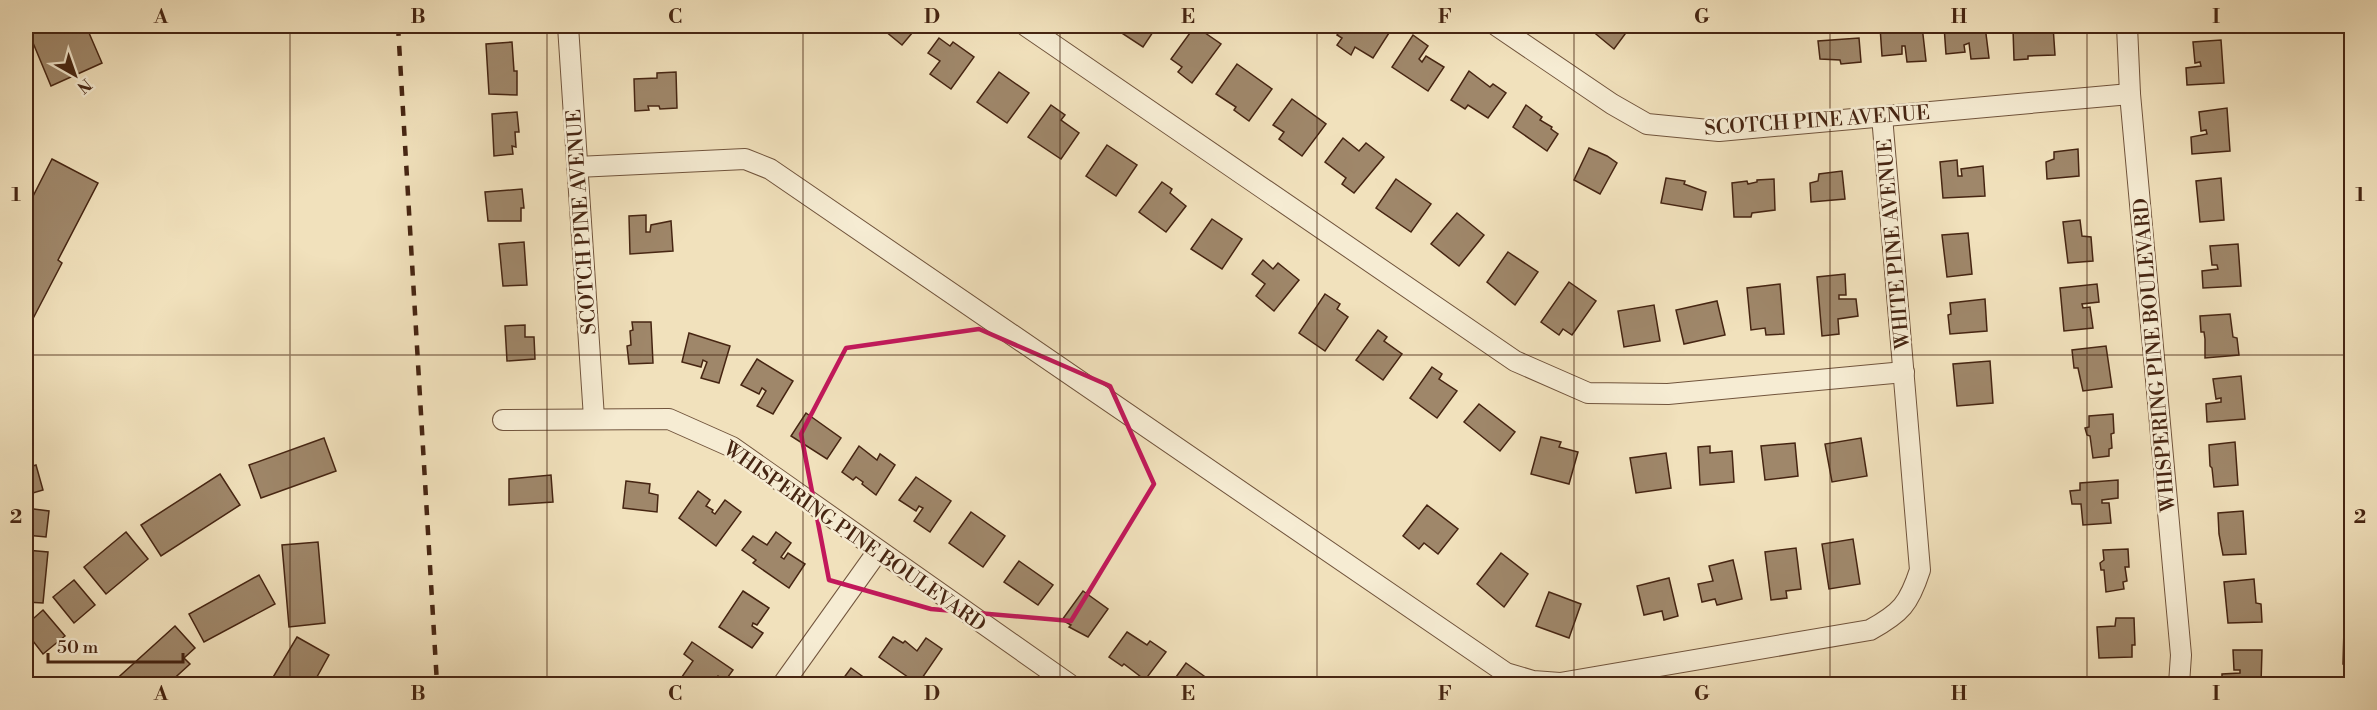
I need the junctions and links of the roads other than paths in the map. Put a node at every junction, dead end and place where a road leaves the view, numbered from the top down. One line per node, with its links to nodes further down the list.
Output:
1 (568, 26): 7 (street, SCOTCH PINE AVENUE)
2 (1026, 26): 8 (street)
3 (1497, 26): 6 (street, SCOTCH PINE AVENUE)
4 (2127, 26): 5 (street, WHISPERING PINE BOULEVARD)
5 (2130, 94): 6 (street, SCOTCH PINE AVENUE); 14 (street, WHISPERING PINE BOULEVARD)
6 (1882, 116): 8 (street, WHITE PINE AVENUE)
7 (577, 167): 8 (street, WHITE PINE AVENUE); 9 (street, SCOTCH PINE AVENUE)
8 (1905, 372)
9 (594, 418): 10 (street, WHISPERING PINE BOULEVARD); 11 (street, WHISPERING PINE BOULEVARD)
10 (503, 420)
11 (878, 552): 12 (street); 13 (street, WHISPERING PINE BOULEVARD)
12 (783, 684)
13 (1069, 684)
14 (2179, 684)

